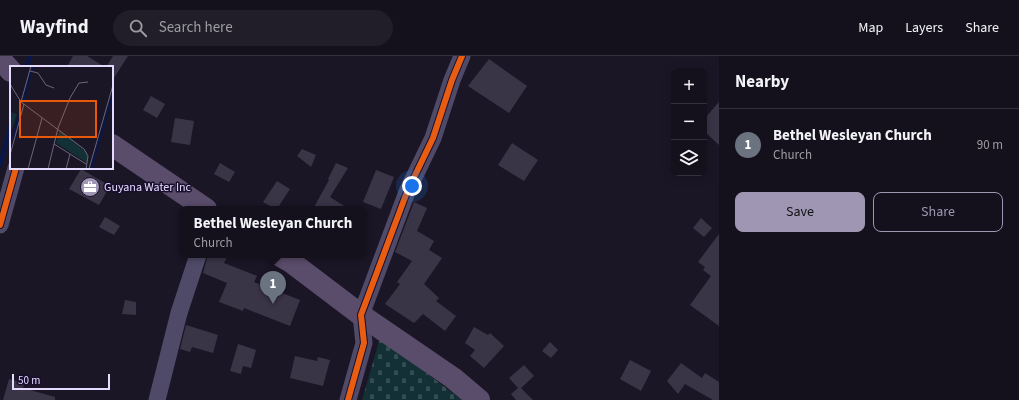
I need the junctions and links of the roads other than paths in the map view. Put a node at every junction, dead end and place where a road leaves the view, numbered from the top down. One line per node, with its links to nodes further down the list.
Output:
1 (15, 56): 4 (street)
2 (462, 56): 12 (street)
3 (0, 59): 5 (main road)
4 (12, 66)
5 (10, 70)
6 (113, 146): 8 (main road)
7 (16, 169): 9 (street)
8 (202, 206)
9 (0, 225)
10 (197, 258): 13 (street)
11 (284, 258): 12 (main road)
12 (361, 315): 14 (street); 15 (main road)
13 (157, 400)
14 (348, 400)
15 (479, 400)

